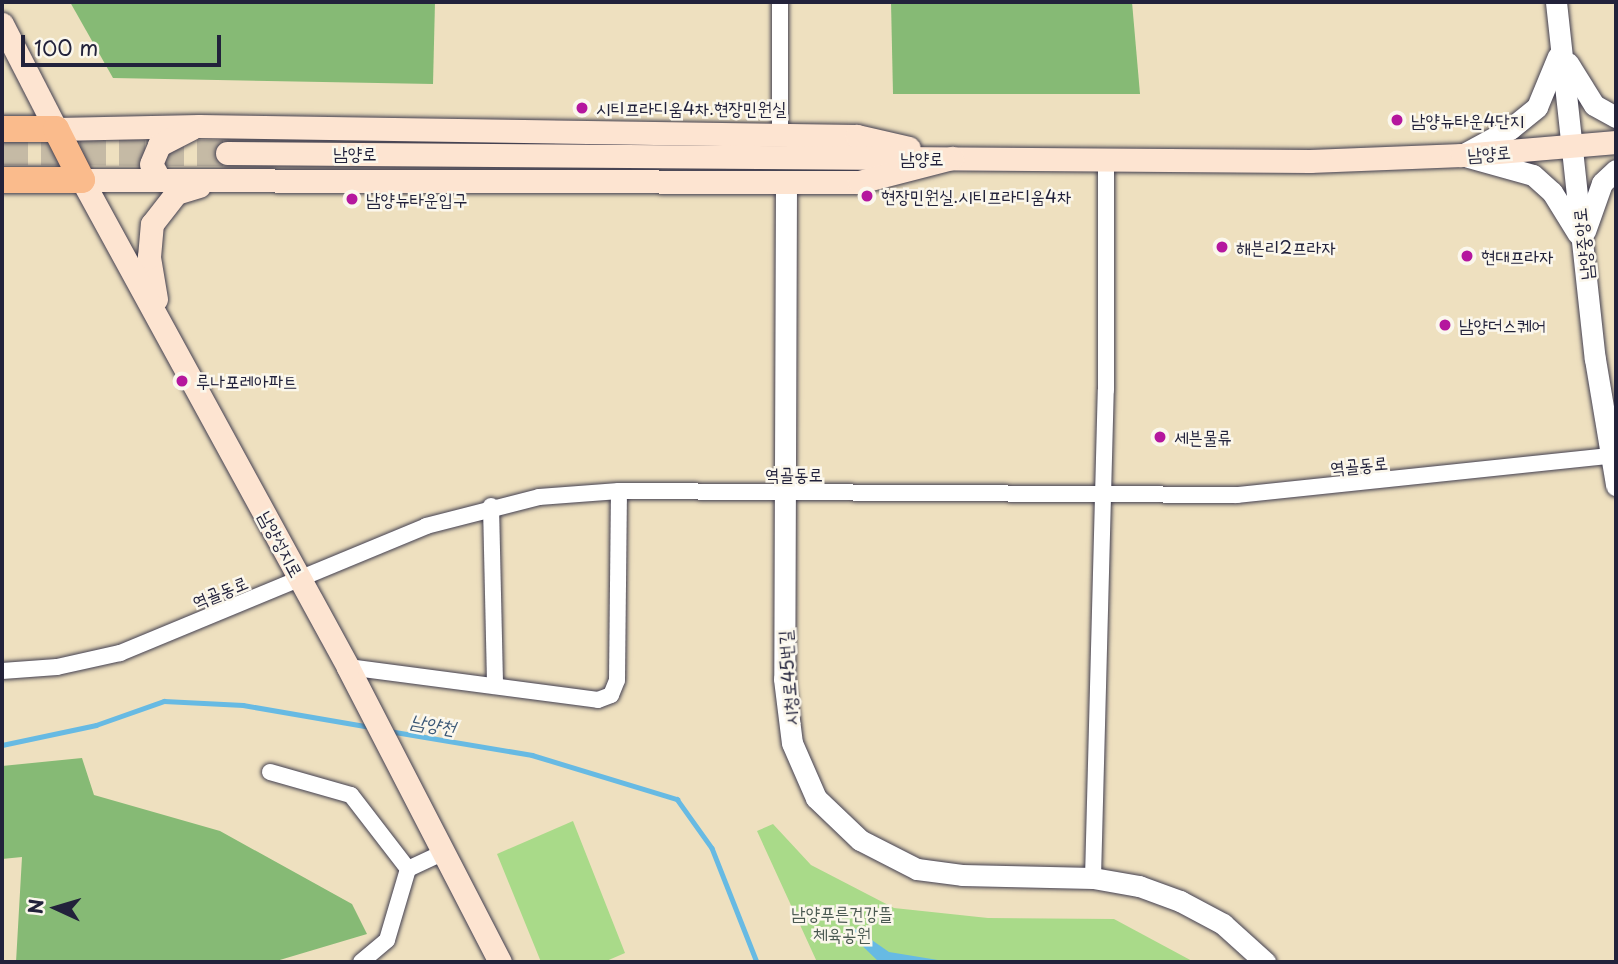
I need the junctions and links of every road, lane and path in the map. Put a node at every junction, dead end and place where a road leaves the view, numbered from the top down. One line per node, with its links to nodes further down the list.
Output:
1 (780, 2): 9 (street)
2 (1556, 2): 4 (street, 남양중앙로)
3 (2, 23): 8 (main road)
4 (1561, 47): 5 (street); 11 (street, 남양중앙로); 13 (street)
5 (1616, 117)
6 (199, 126): 8 (main road); 9 (main road); 19 (main road)
7 (2, 129): 8 (main road)
8 (56, 129): 18 (main road, 남양성지로)
9 (779, 135): 14 (main road)
10 (1616, 142): 11 (main road, 남양로)
11 (1571, 146): 13 (main road, 남양로); 22 (street, 남양중앙로)
12 (227, 152): 14 (main road, 남양로)
13 (1462, 155): 15 (main road, 남양로); 22 (street)
14 (952, 158): 15 (main road, 남양로); 21 (main road)
15 (1106, 158): 28 (street)
16 (1616, 170): 22 (street)
17 (2, 180): 18 (main road)
18 (82, 180): 19 (main road); 23 (main road, 남양성지로)
19 (160, 180): 20 (main road)
20 (218, 182): 21 (main road); 23 (main road)
21 (786, 182): 27 (street, 시청로45번길)
22 (1583, 243): 24 (street, 남양중앙로)
23 (159, 316): 30 (main road, 남양성지로)
24 (1613, 455): 25 (street, 남양중앙로); 28 (street, 역골동로)
25 (1616, 485)
26 (619, 491): 27 (street, 역골동로); 29 (street, 역골동로); 33 (street)
27 (783, 494): 28 (street, 역골동로); 37 (street, 시청로45번길)
28 (1103, 494): 37 (street)
29 (491, 506): 30 (street, 역골동로); 33 (street)
30 (300, 580): 31 (main road, 남양성지로); 32 (street, 역골동로)
31 (348, 667): 33 (street); 35 (main road, 남양성지로)
32 (2, 671)
33 (495, 687)
34 (270, 772): 36 (street)
35 (444, 852): 36 (street); 39 (main road, 남양성지로)
36 (408, 869): 38 (street)
37 (1093, 878): 40 (street, 시청로45번길)
38 (361, 962)
39 (500, 962)
40 (1265, 962)

